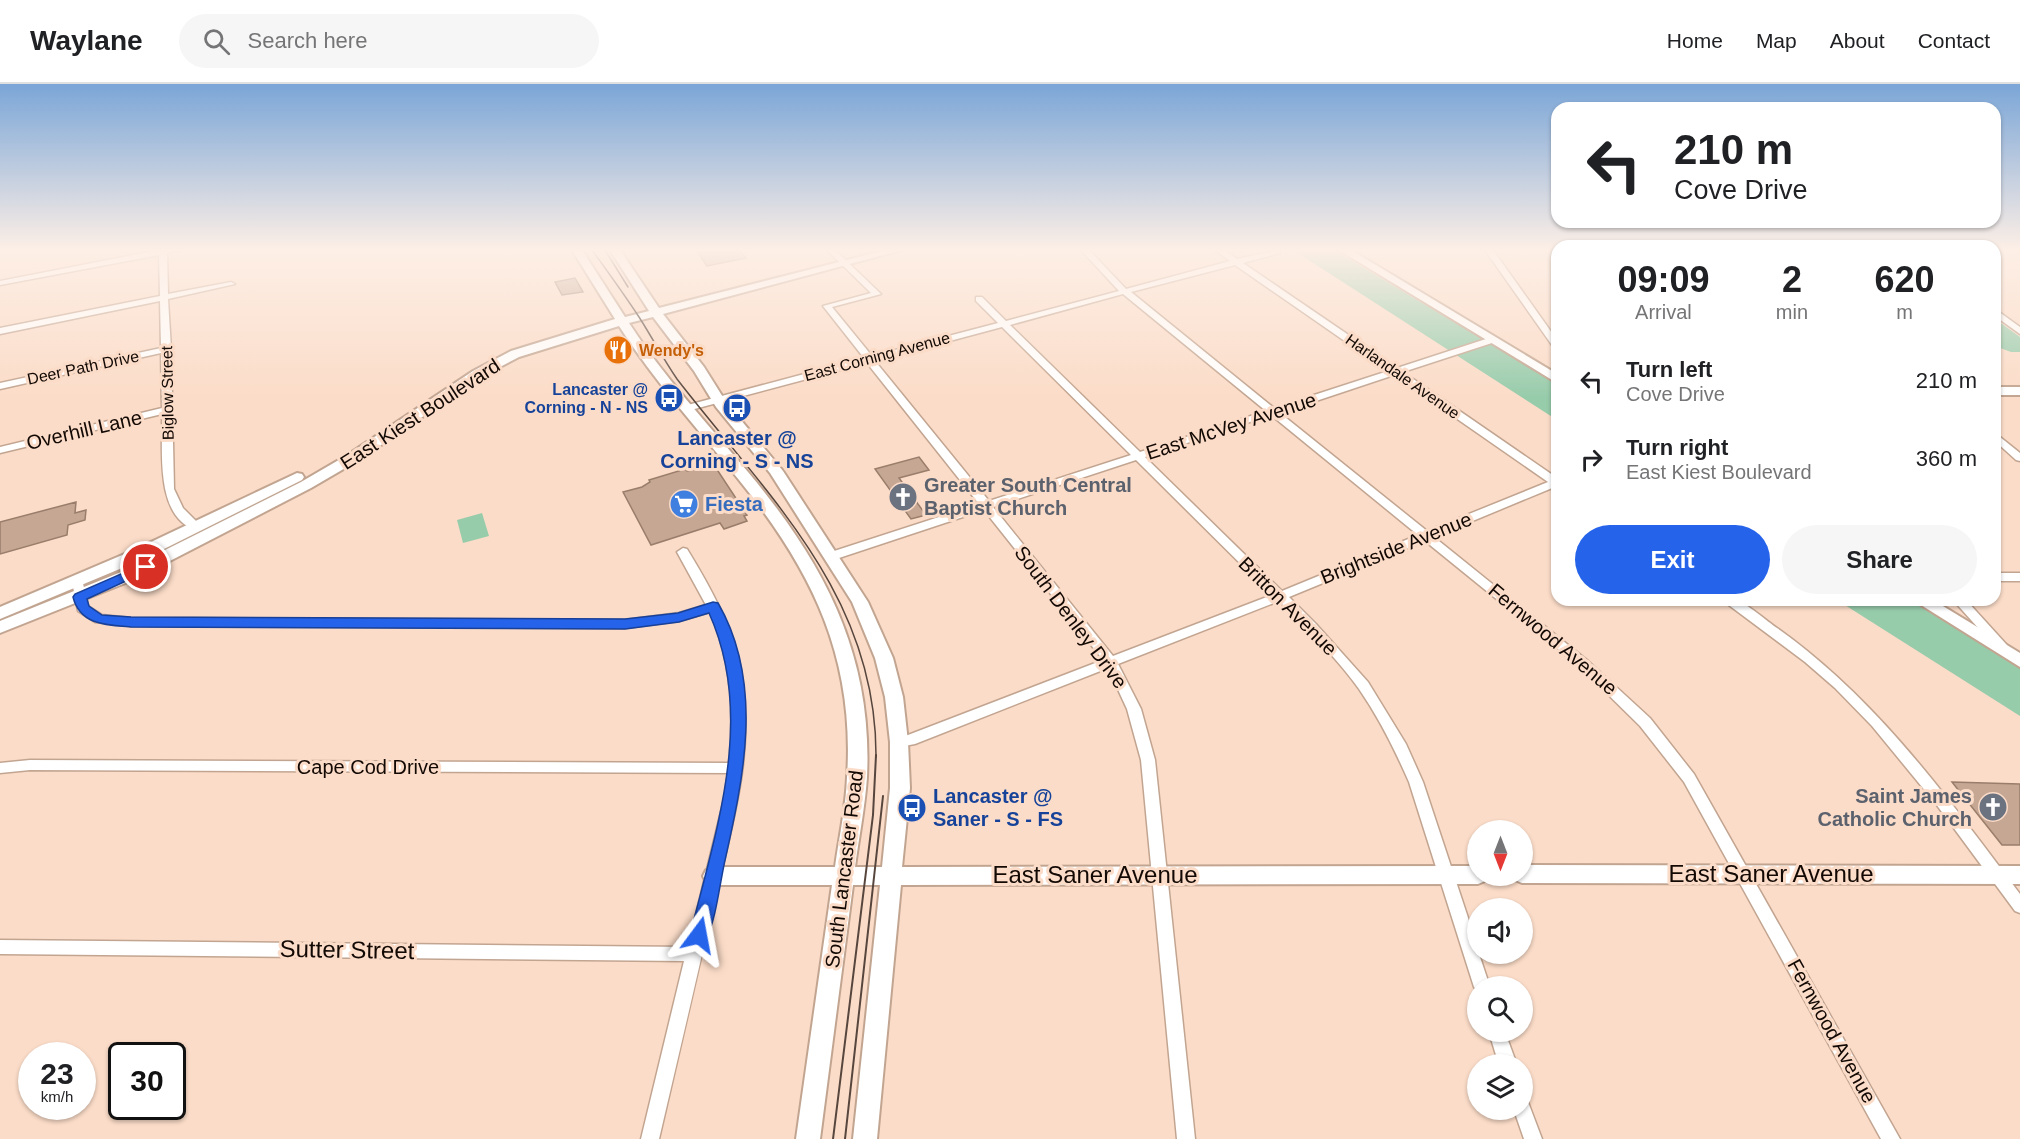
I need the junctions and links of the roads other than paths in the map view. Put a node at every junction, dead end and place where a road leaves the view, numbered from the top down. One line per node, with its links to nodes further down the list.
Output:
1 (153, 299): 17 (street)
2 (164, 299): 21 (street, Biglow Street)
3 (609, 299): 14 (main road, South Lancaster Road)
4 (648, 299): 13 (main road)
5 (685, 299): 13 (main road, East Kiest Boulevard)
6 (855, 299): 22 (street, South Denley Drive)
7 (979, 299): 16 (street, Britton Avenue)
8 (1093, 299): 16 (street, East Corning Avenue)
9 (1134, 299): 31 (street, Fernwood Avenue)
10 (1292, 299): 23 (street, Harlandale Avenue)
11 (1425, 299): 20 (main road)
12 (1524, 299): 19 (street)
13 (654, 308): 14 (main road, East Kiest Boulevard); 28 (main road)
14 (620, 317): 29 (main road, South Lancaster Road); 39 (main road, East Kiest Boulevard)
15 (2001, 317): 18 (street)
16 (1002, 323): 22 (street, East Corning Avenue); 34 (street, Britton Avenue)
17 (0, 331)
18 (2020, 331)
19 (1551, 338)
20 (1492, 340): 23 (street, East McVey Avenue); 24 (main road)
21 (166, 349): 25 (street, Deer Path Drive); 30 (street, Biglow Street)
22 (868, 359): 28 (street, East Corning Avenue); 38 (street, South Denley Drive)
23 (1398, 371): 31 (street, East McVey Avenue); 36 (street, Harlandale Avenue)
24 (1551, 375)
25 (0, 386)
26 (2001, 391): 27 (main road)
27 (2020, 391)
28 (717, 399): 29 (street, East Corning Avenue); 42 (main road)
29 (687, 408): 67 (main road, South Lancaster Road)
30 (167, 410): 33 (street, Overhill Lane); 39 (street, Biglow Street)
31 (1275, 412): 34 (street, East McVey Avenue); 40 (street, Fernwood Avenue)
32 (2001, 441): 35 (street)
33 (0, 450)
34 (1138, 457): 38 (street, East McVey Avenue); 46 (street, Britton Avenue)
35 (2020, 458)
36 (1551, 479)
37 (1551, 485): 40 (street, Brightside Avenue)
38 (985, 506): 42 (street, East McVey Avenue); 54 (street, South Denley Drive)
39 (202, 531): 45 (main road, East Kiest Boulevard)
40 (1427, 535): 46 (street, Brightside Avenue); 58 (street, Fernwood Avenue)
41 (682, 552): 50 (street)
42 (832, 556): 55 (main road)
43 (2001, 577): 44 (street)
44 (2020, 577)
45 (79, 590): 50 (street); 51 (main road, East Kiest Boulevard); 52 (main road, East Kiest Boulevard)
46 (1280, 596): 54 (street, Brightside Avenue); 65 (street, Britton Avenue)
47 (1737, 606): 62 (street)
48 (1931, 606): 53 (main road)
49 (1965, 606): 53 (street)
50 (713, 607): 57 (street)
51 (0, 613)
52 (0, 627)
53 (2013, 656)
54 (1111, 662): 55 (street, Brightside Avenue); 59 (street, South Denley Drive)
55 (899, 742): 64 (main road)
56 (0, 768): 57 (street, Cape Cod Drive)
57 (736, 768): 66 (street)
58 (1744, 873): 61 (main road, East Saner Avenue); 62 (main road, East Saner Avenue); 78 (street, Fernwood Avenue)
59 (1159, 874): 64 (main road, East Saner Avenue); 65 (main road, East Saner Avenue); 76 (street, South Denley Drive)
60 (1467, 874): 65 (main road, East Saner Avenue)
61 (1533, 874)
62 (1996, 874): 63 (main road, East Saner Avenue); 68 (street)
63 (2020, 874)
64 (891, 875): 67 (main road, East Saner Avenue); 75 (main road)
65 (1445, 875): 71 (street, Britton Avenue)
66 (713, 876): 67 (main road, East Saner Avenue); 70 (street)
67 (844, 876): 74 (main road, South Lancaster Road)
68 (2020, 906)
69 (0, 947): 70 (street, Sutter Street)
70 (695, 954): 73 (street)
71 (1478, 976)
72 (1526, 1120): 77 (street)
73 (650, 1139)
74 (808, 1139)
75 (865, 1139)
76 (1186, 1139)
77 (1533, 1139)
78 (1891, 1139)

